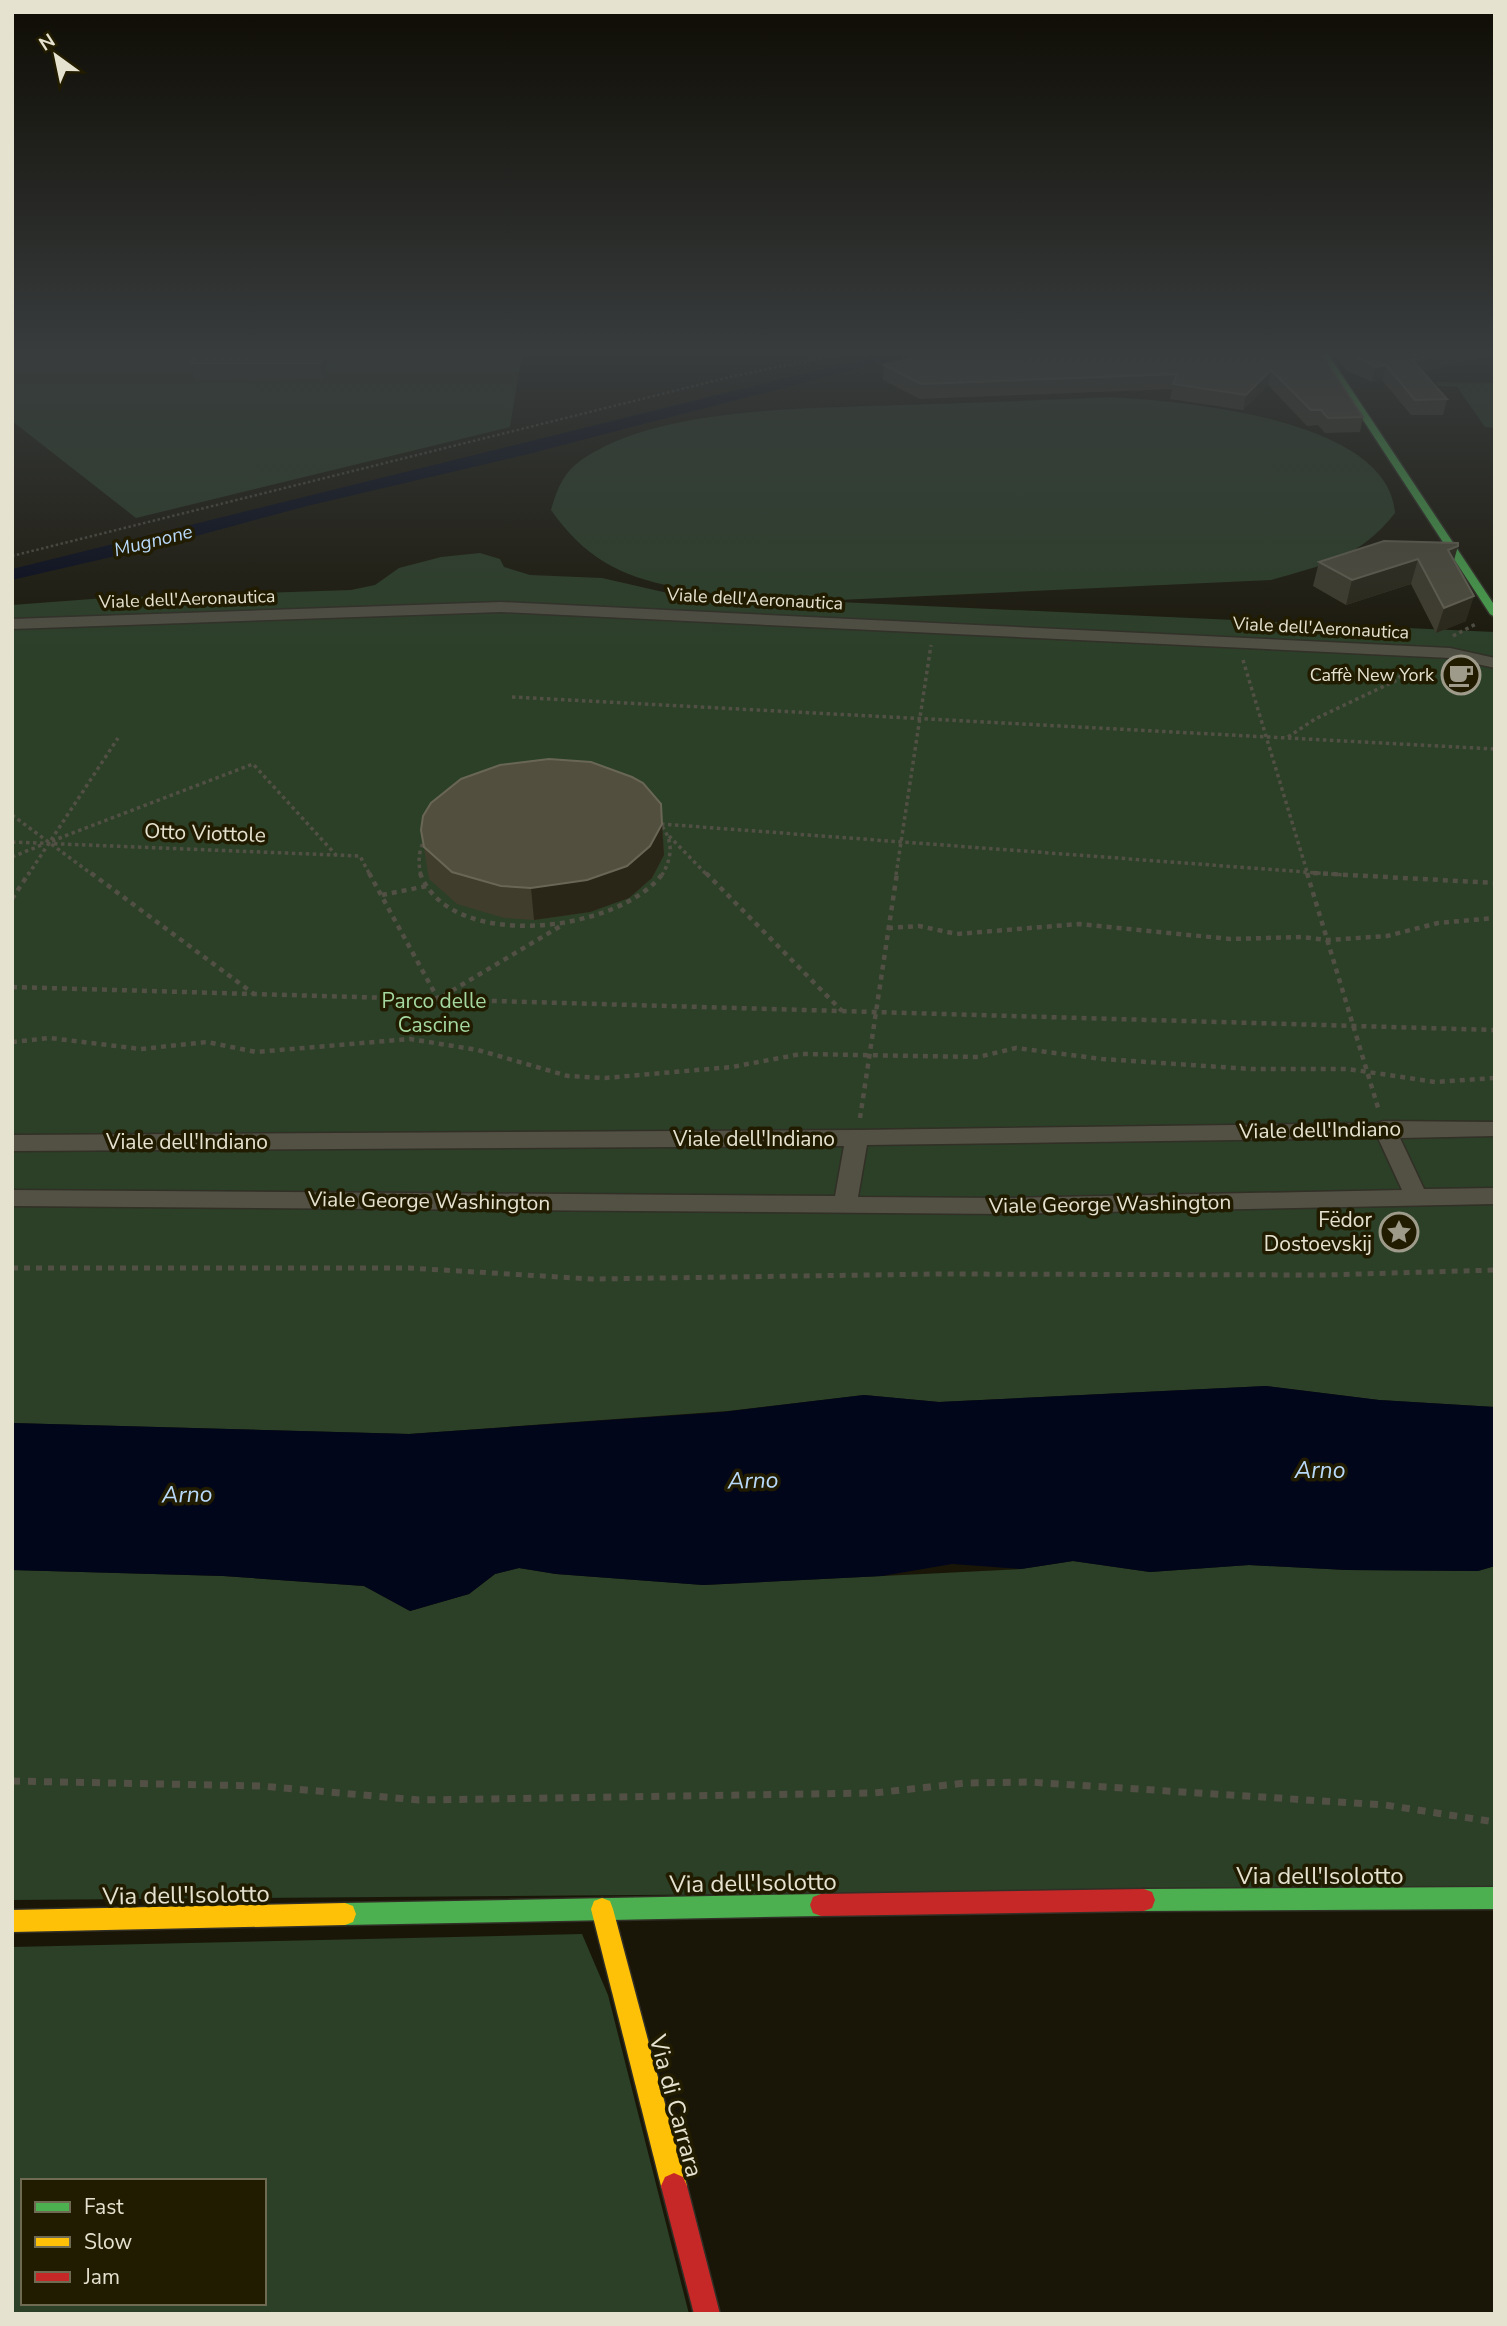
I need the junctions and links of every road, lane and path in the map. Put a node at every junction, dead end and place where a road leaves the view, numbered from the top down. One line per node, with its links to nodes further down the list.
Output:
1 (387, 463): 3 (path)
2 (1395, 463): 4 (street)
3 (12, 556)
4 (1495, 614)
5 (12, 624): 9 (street, Viale dell'Aeronautica)
6 (933, 634): 11 (path)
7 (1241, 653): 12 (path)
8 (1412, 663): 14 (path)
9 (1495, 663)
10 (513, 697): 11 (path)
11 (920, 718): 12 (path); 19 (path)
12 (1266, 736): 14 (path); 26 (path)
13 (118, 738): 21 (path)
14 (1287, 738): 15 (path)
15 (1495, 748)
16 (12, 816): 21 (path)
17 (661, 824): 18 (path); 19 (path); 24 (path)
18 (668, 835): 33 (path); 40 (path)
19 (902, 840): 26 (path); 35 (path)
20 (12, 842): 21 (path, Otto Viottole)
21 (49, 842): 22 (path, Otto Viottole); 22 (path, Otto Viottole); 23 (path, Otto Viottole); 30 (path); 38 (path)
22 (336, 855): 29 (path, Otto Viottole)
23 (12, 857)
24 (420, 872): 25 (path); 28 (path)
25 (428, 872)
26 (1310, 873): 27 (path); 36 (path)
27 (1495, 883)
28 (426, 886): 29 (path); 34 (path)
29 (382, 895): 39 (path)
30 (12, 899)
31 (1495, 918): 36 (path)
32 (516, 919): 34 (path)
33 (564, 923): 34 (path); 39 (path)
34 (512, 924)
35 (888, 929): 36 (path); 41 (path)
36 (1328, 940): 42 (path)
37 (12, 987): 38 (path)
38 (254, 994): 39 (path)
39 (438, 999): 40 (path)
40 (842, 1011): 41 (path)
41 (876, 1012): 42 (path); 45 (path)
42 (1354, 1026): 43 (path); 46 (path)
43 (1495, 1030)
44 (12, 1042): 45 (path)
45 (869, 1057): 46 (path); 50 (path)
46 (1368, 1074): 47 (path); 48 (path)
47 (1495, 1078)
48 (1384, 1128): 49 (street, Viale dell'Indiano); 50 (street, Viale dell'Indiano); 54 (street)
49 (1495, 1129)
50 (857, 1139): 51 (street, Viale dell'Indiano); 55 (street)
51 (12, 1143)
52 (1495, 1196): 54 (street, Viale George Washington)
53 (12, 1198): 55 (street, Viale George Washington)
54 (1417, 1198): 55 (street, Viale George Washington)
55 (845, 1205)
56 (12, 1268): 57 (path)
57 (1495, 1270)
58 (12, 1781): 59 (path)
59 (1495, 1822)
60 (1495, 1898): 61 (street, Via dell'Isolotto)
61 (602, 1909): 62 (street, Via dell'Isolotto); 63 (street, Via di Carrara)
62 (12, 1921)
63 (707, 2314)

